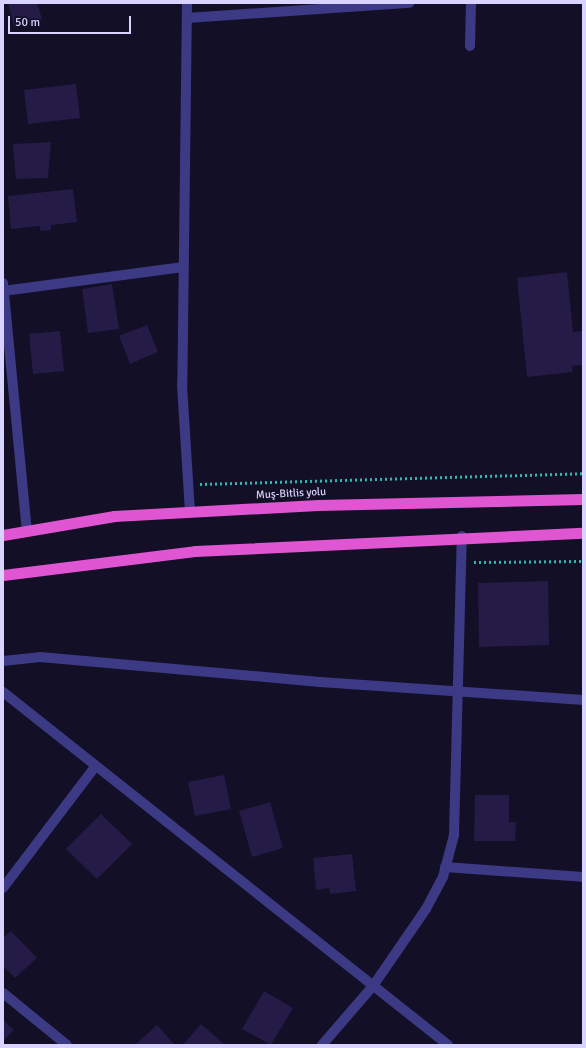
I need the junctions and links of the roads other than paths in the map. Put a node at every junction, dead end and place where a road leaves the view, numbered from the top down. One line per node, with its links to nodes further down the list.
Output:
1 (187, 3): 4 (street)
2 (409, 3): 4 (street)
3 (471, 3): 5 (street)
4 (187, 18): 6 (street)
5 (470, 46)
6 (183, 267): 7 (street); 9 (street)
7 (3, 288): 10 (street)
8 (583, 499): 9 (highway, Muş-Bitlis yolu)
9 (190, 512): 10 (highway, Muş-Bitlis yolu)
10 (27, 530): 12 (highway, Muş-Bitlis yolu)
11 (583, 533): 13 (highway)
12 (3, 535)
13 (462, 536): 14 (highway); 16 (street)
14 (3, 575)
15 (3, 661): 16 (street)
16 (456, 689): 18 (street); 20 (street)
17 (3, 692): 19 (street)
18 (583, 700)
19 (95, 767): 22 (street); 23 (street)
20 (445, 867): 21 (street); 23 (street)
21 (583, 877)
22 (3, 888)
23 (373, 986): 26 (street); 27 (street)
24 (3, 993): 25 (street)
25 (67, 1045)
26 (322, 1045)
27 (448, 1045)

